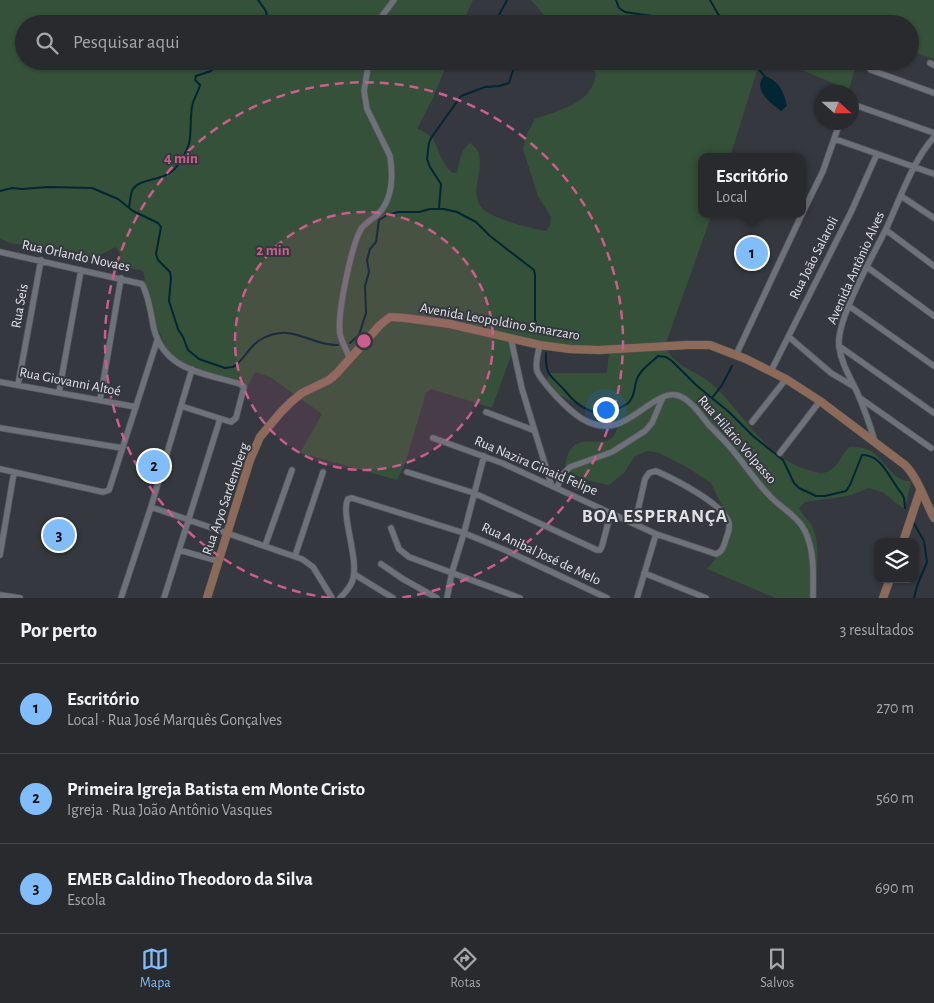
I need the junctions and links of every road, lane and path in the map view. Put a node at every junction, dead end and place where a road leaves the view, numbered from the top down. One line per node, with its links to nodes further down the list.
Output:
1 (394, 0): 2 (street)
2 (383, 15)
3 (368, 70): 32 (street)
4 (871, 70): 5 (street)
5 (934, 93)
6 (859, 107): 8 (street)
7 (838, 130): 9 (street)
8 (934, 135): 11 (street, Avenida Antônio Alves)
9 (835, 139): 10 (street); 14 (street)
10 (877, 154): 11 (street); 26 (street, Rua João Salaroli)
11 (914, 168): 12 (street); 13 (street, Avenida Antônio Alves)
12 (934, 174)
13 (901, 196): 16 (street); 17 (street, Avenida Antônio Alves)
14 (806, 206)
15 (800, 218): 31 (street)
16 (934, 218)
17 (886, 230): 20 (street, Avenida Antônio Alves); 21 (street)
18 (0, 252): 19 (street, Rua Orlando Novaes)
19 (41, 260): 22 (street, Rua Orlando Novaes); 38 (street, Rua Seis)
20 (867, 266): 24 (street, Avenida Antônio Alves); 25 (street)
21 (934, 266)
22 (81, 270): 23 (street, Rua Orlando Novaes); 40 (street)
23 (121, 278): 28 (street, Rua Orlando Novaes); 43 (street)
24 (849, 306): 30 (street, Avenida Antônio Alves); 33 (street)
25 (934, 316)
26 (789, 337): 35 (street, Rua João Salaroli); 39 (street)
27 (511, 339): 29 (street, Avenida Leopoldino Smarzaro); 32 (street, Avenida Leopoldino Smarzaro); 52 (street)
28 (158, 341): 34 (street); 46 (street)
29 (540, 345): 31 (street, Avenida Leopoldino Smarzaro); 41 (street)
30 (839, 346): 39 (street, Avenida Antônio Alves); 48 (street)
31 (736, 355): 35 (street, Avenida Leopoldino Smarzaro)
32 (350, 359): 76 (street, Rua Aryo Sardemberg)
33 (934, 366)
34 (192, 370): 45 (street); 49 (street)
35 (771, 371): 36 (street, Avenida Leopoldino Smarzaro)
36 (786, 379): 44 (street, Avenida Leopoldino Smarzaro); 50 (street)
37 (0, 382): 38 (street, Rua Giovanni Altoé)
38 (18, 385): 40 (street, Rua Giovanni Altoé)
39 (855, 387): 42 (street, Avenida Antônio Alves)
40 (59, 392): 43 (street, Rua Giovanni Altoé)
41 (664, 396): 65 (street); 104 (street, Rua Hilário Volpasso)
42 (860, 398): 54 (street, Avenida Antônio Alves); 56 (street)
43 (100, 400): 46 (street, Rua Giovanni Altoé)
44 (820, 402): 54 (street, Avenida Leopoldino Smarzaro); 57 (street)
45 (181, 406): 49 (street); 68 (street)
46 (136, 407): 55 (street)
47 (486, 412): 52 (street)
48 (934, 413)
49 (220, 419): 73 (street)
50 (752, 422)
51 (0, 428): 55 (street)
52 (533, 430): 64 (street)
53 (432, 438): 58 (street, Rua Nazira Ginaid Felipe)
54 (875, 442): 66 (street, Avenida Leopoldino Smarzaro)
55 (122, 448): 61 (street)
56 (931, 448)
57 (780, 453)
58 (484, 456): 64 (street, Rua Nazira Ginaid Felipe); 67 (street)
59 (0, 469): 61 (street)
60 (292, 470): 80 (street)
61 (14, 472): 70 (street)
62 (323, 472): 83 (street)
63 (407, 472): 67 (street)
64 (551, 484): 65 (street, Rua Nazira Ginaid Felipe)
65 (558, 487): 71 (street, Rua Nazira Ginaid Felipe)
66 (920, 491): 72 (street, Avenida Leopoldino Smarzaro); 79 (street)
67 (474, 493): 71 (street); 77 (street)
68 (151, 507): 73 (street); 92 (street)
69 (0, 510): 70 (street)
70 (7, 511): 82 (street)
71 (611, 512): 74 (street, Rua Nazira Ginaid Felipe)
72 (934, 518)
73 (188, 519): 76 (street); 81 (street)
74 (635, 523): 78 (street, Rua Nazira Ginaid Felipe); 78 (street, Rua Nazira Ginaid Felipe)
75 (391, 528): 86 (street)
76 (227, 532): 80 (street); 84 (street, Rua Aryo Sardemberg)
77 (464, 532): 86 (street); 88 (street, Rua Anibal José de Melo); 101 (street, Rua Anibal José de Melo)
78 (656, 534): 87 (street)
79 (904, 538)
80 (265, 546): 83 (street)
81 (179, 550): 84 (street); 93 (street)
82 (0, 553)
83 (295, 556): 95 (street)
84 (218, 561): 94 (street, Rua Aryo Sardemberg)
85 (381, 564): 98 (street)
86 (452, 572): 99 (street); 100 (street)
87 (644, 573): 102 (street); 103 (street)
88 (354, 574): 96 (street); 97 (street)
89 (889, 583): 105 (street)
90 (0, 595): 91 (street)
91 (20, 598)
92 (121, 598)
93 (164, 598)
94 (207, 598)
95 (332, 598)
96 (340, 598)
97 (393, 598)
98 (436, 598)
99 (447, 598)
100 (520, 598)
101 (607, 598)
102 (637, 598)
103 (706, 598)
104 (813, 598)
105 (883, 598)

